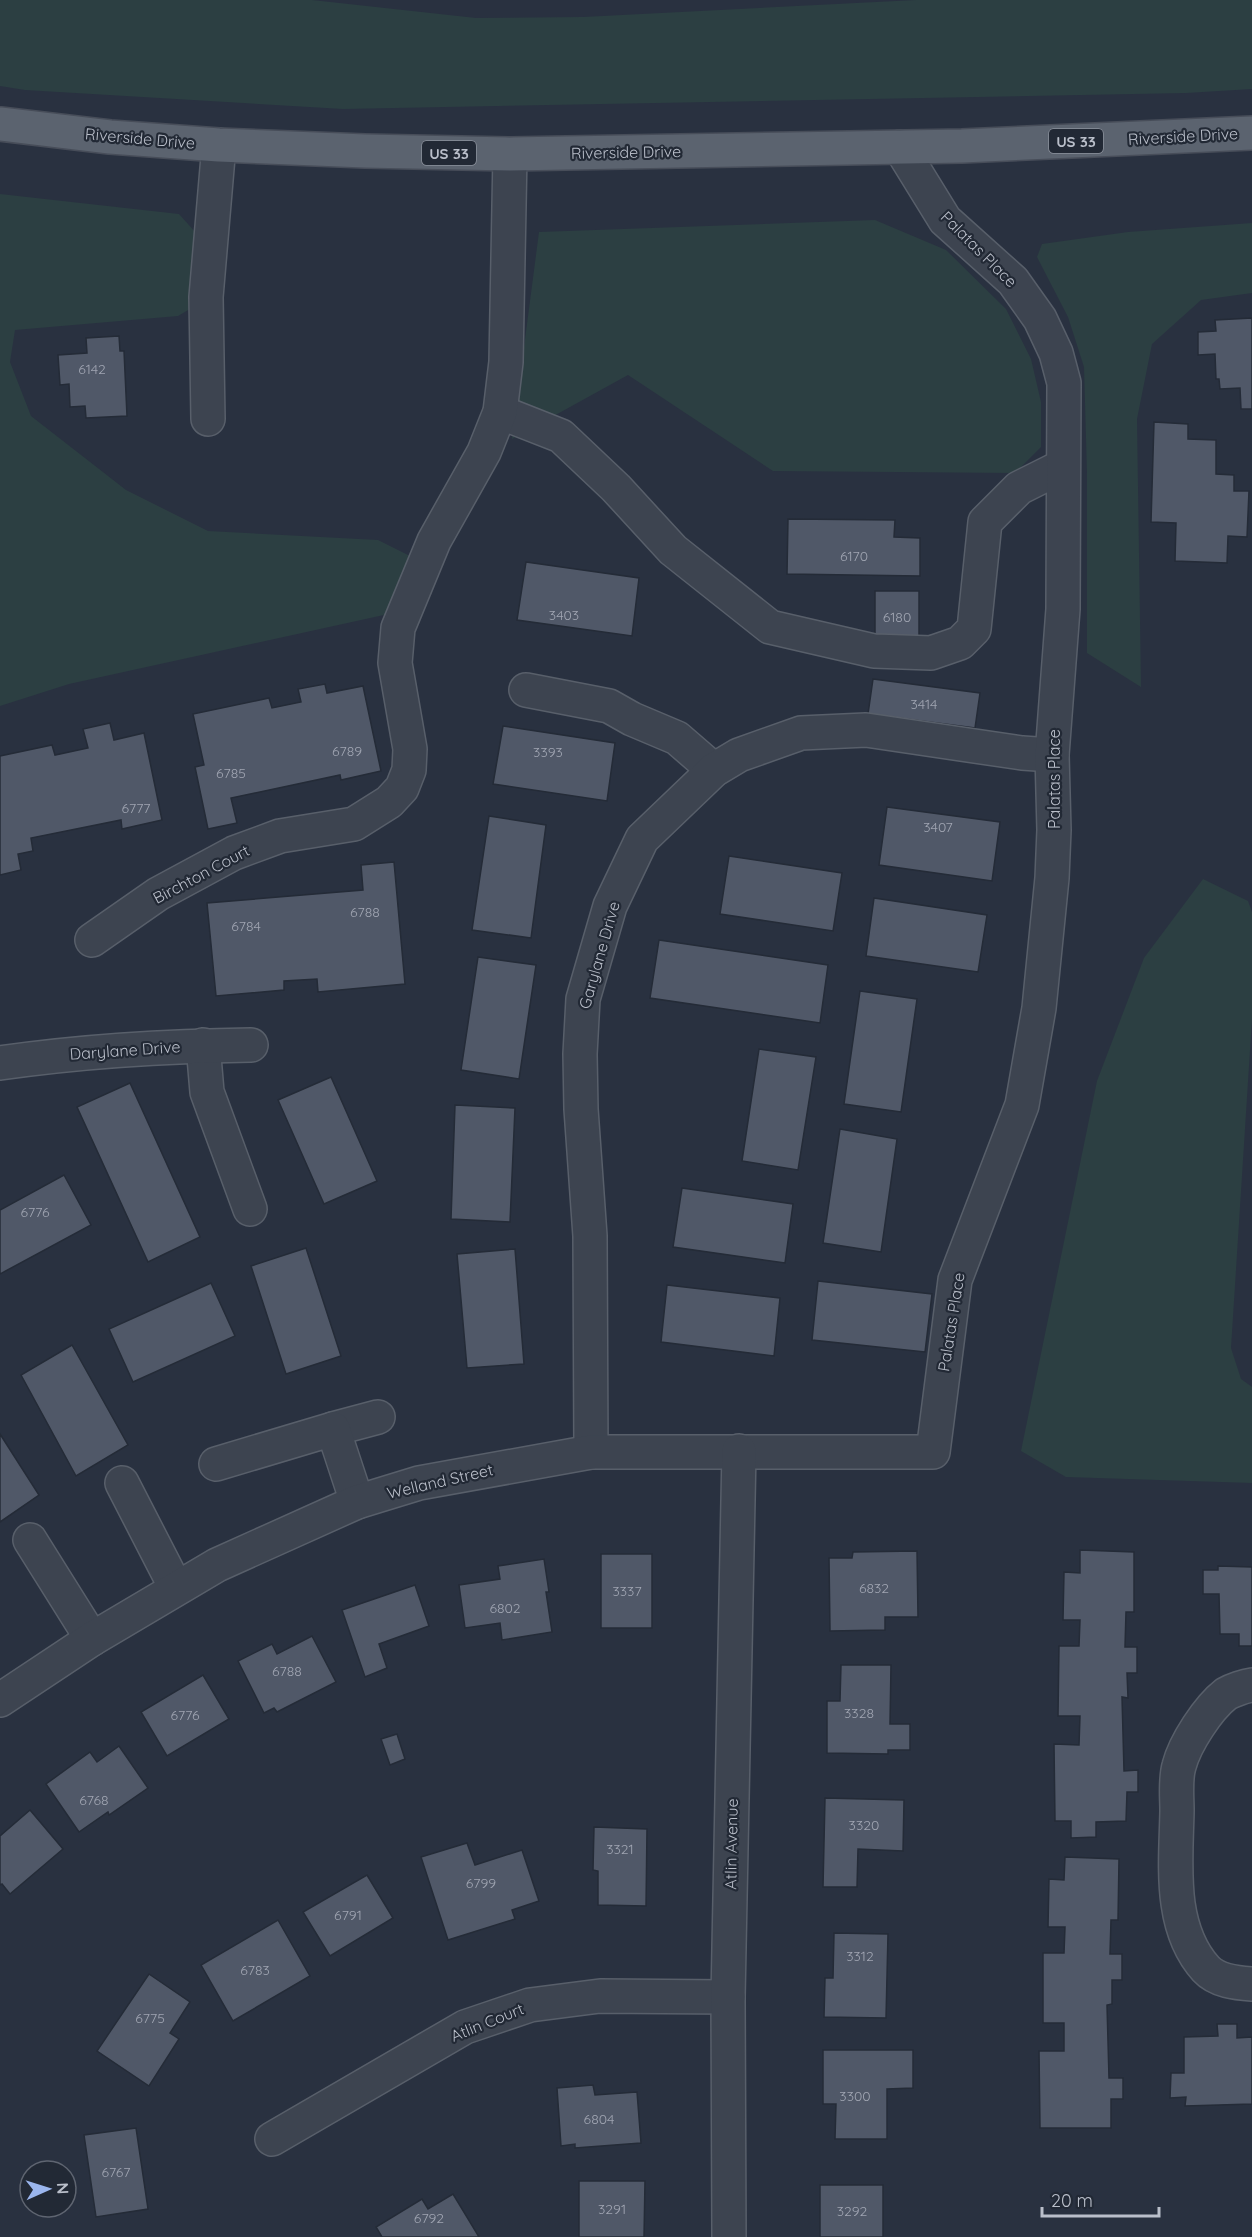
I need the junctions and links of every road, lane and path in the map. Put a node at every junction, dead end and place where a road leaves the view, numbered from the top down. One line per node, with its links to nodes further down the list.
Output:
1 (0, 123): 3 (main road, Riverside Drive / US 33)
2 (1252, 133): 4 (main road, Riverside Drive / US 33)
3 (219, 145): 5 (main road, Riverside Drive / US 33); 7 (street)
4 (900, 147): 5 (main road, Riverside Drive / US 33); 8 (street, Palatas Place)
5 (510, 154): 6 (street)
6 (500, 412): 8 (street); 12 (street, Birchton Court)
7 (208, 419)
8 (1063, 466): 10 (street, Palatas Place)
9 (526, 690): 11 (street)
10 (1052, 755): 11 (street, Garylane Drive); 21 (street, Palatas Place)
11 (714, 770): 20 (street, Garylane Drive)
12 (92, 940)
13 (251, 1045): 14 (street, Darylane Drive)
14 (203, 1046): 15 (street, Darylane Drive); 16 (street)
15 (0, 1062)
16 (250, 1209)
17 (378, 1417): 18 (street)
18 (333, 1429): 22 (street); 24 (street)
19 (739, 1451): 20 (street, Welland Street); 21 (street, Welland Street); 31 (street, Atlin Avenue)
20 (591, 1452): 24 (street, Welland Street)
21 (933, 1452)
22 (216, 1464)
23 (122, 1483): 26 (street)
24 (357, 1502): 26 (street, Welland Street)
25 (30, 1540): 27 (street)
26 (176, 1588): 27 (street, Welland Street)
27 (92, 1640): 29 (street, Welland Street)
28 (1252, 1685): 30 (street)
29 (0, 1700)
30 (1252, 1984)
31 (729, 1997): 32 (street, Atlin Court); 33 (street, Atlin Avenue)
32 (272, 2139)
33 (729, 2237)

